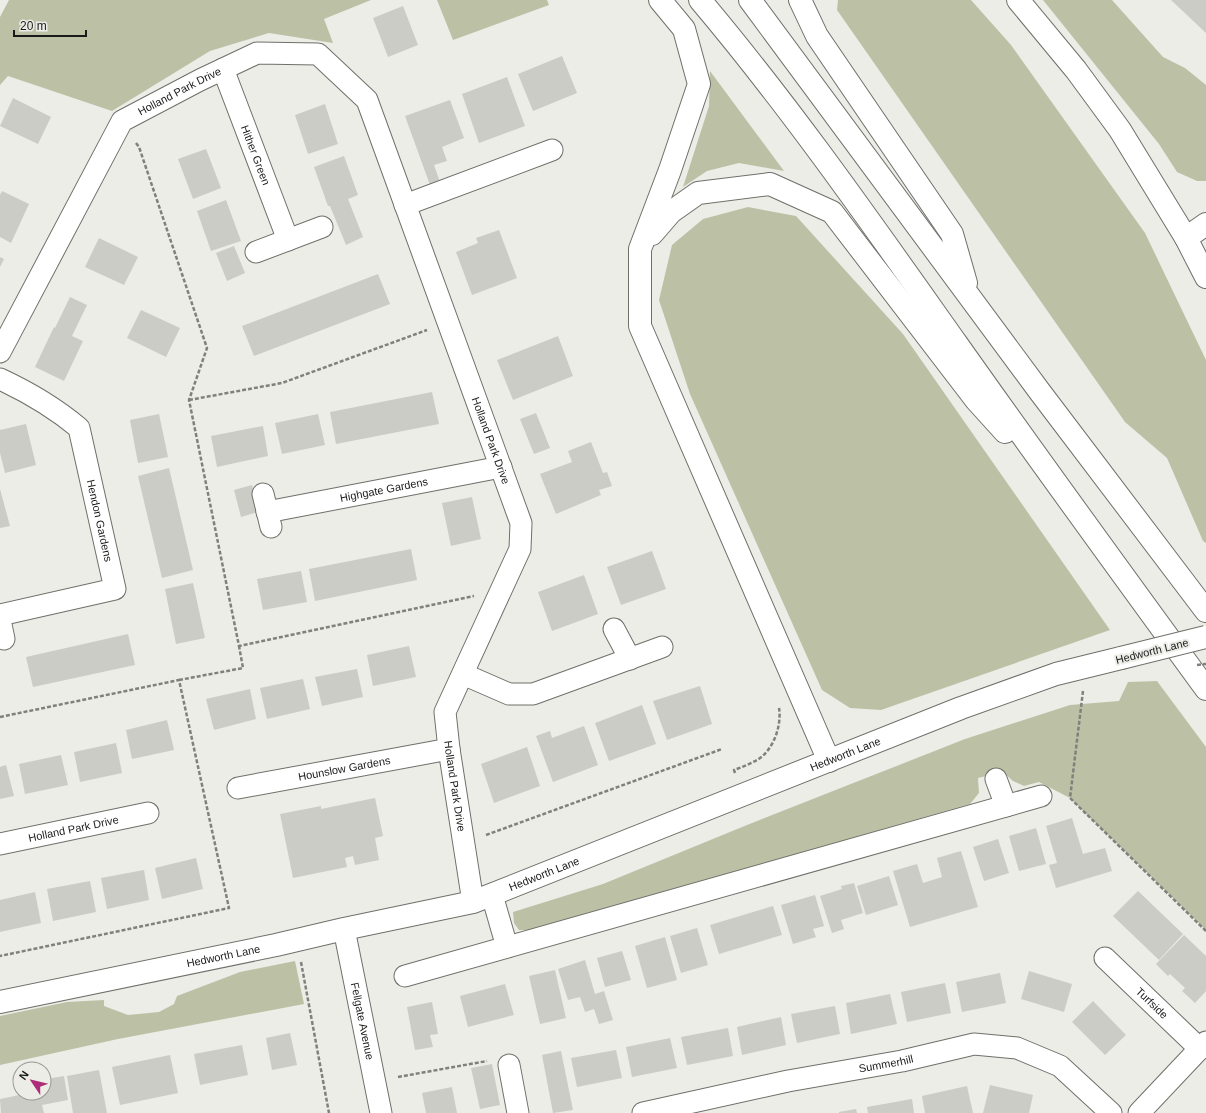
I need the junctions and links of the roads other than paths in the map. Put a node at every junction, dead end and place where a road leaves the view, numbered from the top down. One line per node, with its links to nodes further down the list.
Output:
1 (660, 0): 13 (main road)
2 (700, 0): 20 (main road)
3 (750, 0): 16 (main road)
4 (800, 0): 16 (main road)
5 (1018, 0): 11 (main road)
6 (223, 69): 8 (street, Holland Park Drive); 12 (street, Hither Green); 17 (street, Holland Park Drive)
7 (552, 150): 8 (street)
8 (405, 205): 19 (street, Holland Park Drive)
9 (1206, 224): 11 (main road)
10 (322, 227): 12 (street)
11 (1186, 238): 15 (main road)
12 (288, 240): 14 (street)
13 (640, 249): 20 (main road); 31 (main road)
14 (256, 252)
15 (1206, 277)
16 (970, 296): 22 (main road)
17 (0, 352)
18 (0, 379): 23 (street, Hendon Gardens)
19 (501, 467): 21 (street, Highgate Gardens); 28 (street, Holland Park Drive)
20 (1075, 510): 29 (main road)
21 (267, 511)
22 (1206, 611)
23 (0, 615)
24 (614, 629): 27 (street)
25 (1206, 637): 31 (main road, Hedworth Lane, bridge)
26 (662, 647): 27 (street)
27 (630, 659): 28 (street)
28 (463, 674): 30 (street, Holland Park Drive)
29 (1206, 689)
30 (449, 749): 33 (street, Hounslow Gardens); 38 (street, Holland Park Drive)
31 (829, 761): 38 (main road, Hedworth Lane)
32 (996, 779): 35 (street)
33 (238, 788)
34 (1041, 796): 35 (street)
35 (1006, 806): 40 (street)
36 (148, 813): 37 (street, Holland Park Drive)
37 (0, 844)
38 (483, 898): 39 (main road, Hedworth Lane); 40 (street)
39 (344, 929): 43 (main road, Hedworth Lane); 46 (street, Fellgate Avenue)
40 (508, 947): 42 (street)
41 (1105, 958): 44 (street, Turfside)
42 (405, 976)
43 (0, 1002)
44 (1203, 1045): 50 (street, Turfside)
45 (509, 1065): 47 (street)
46 (381, 1113)
47 (518, 1113)
48 (643, 1113): 49 (street, Summerhill)
49 (1111, 1113)
50 (1139, 1113)

